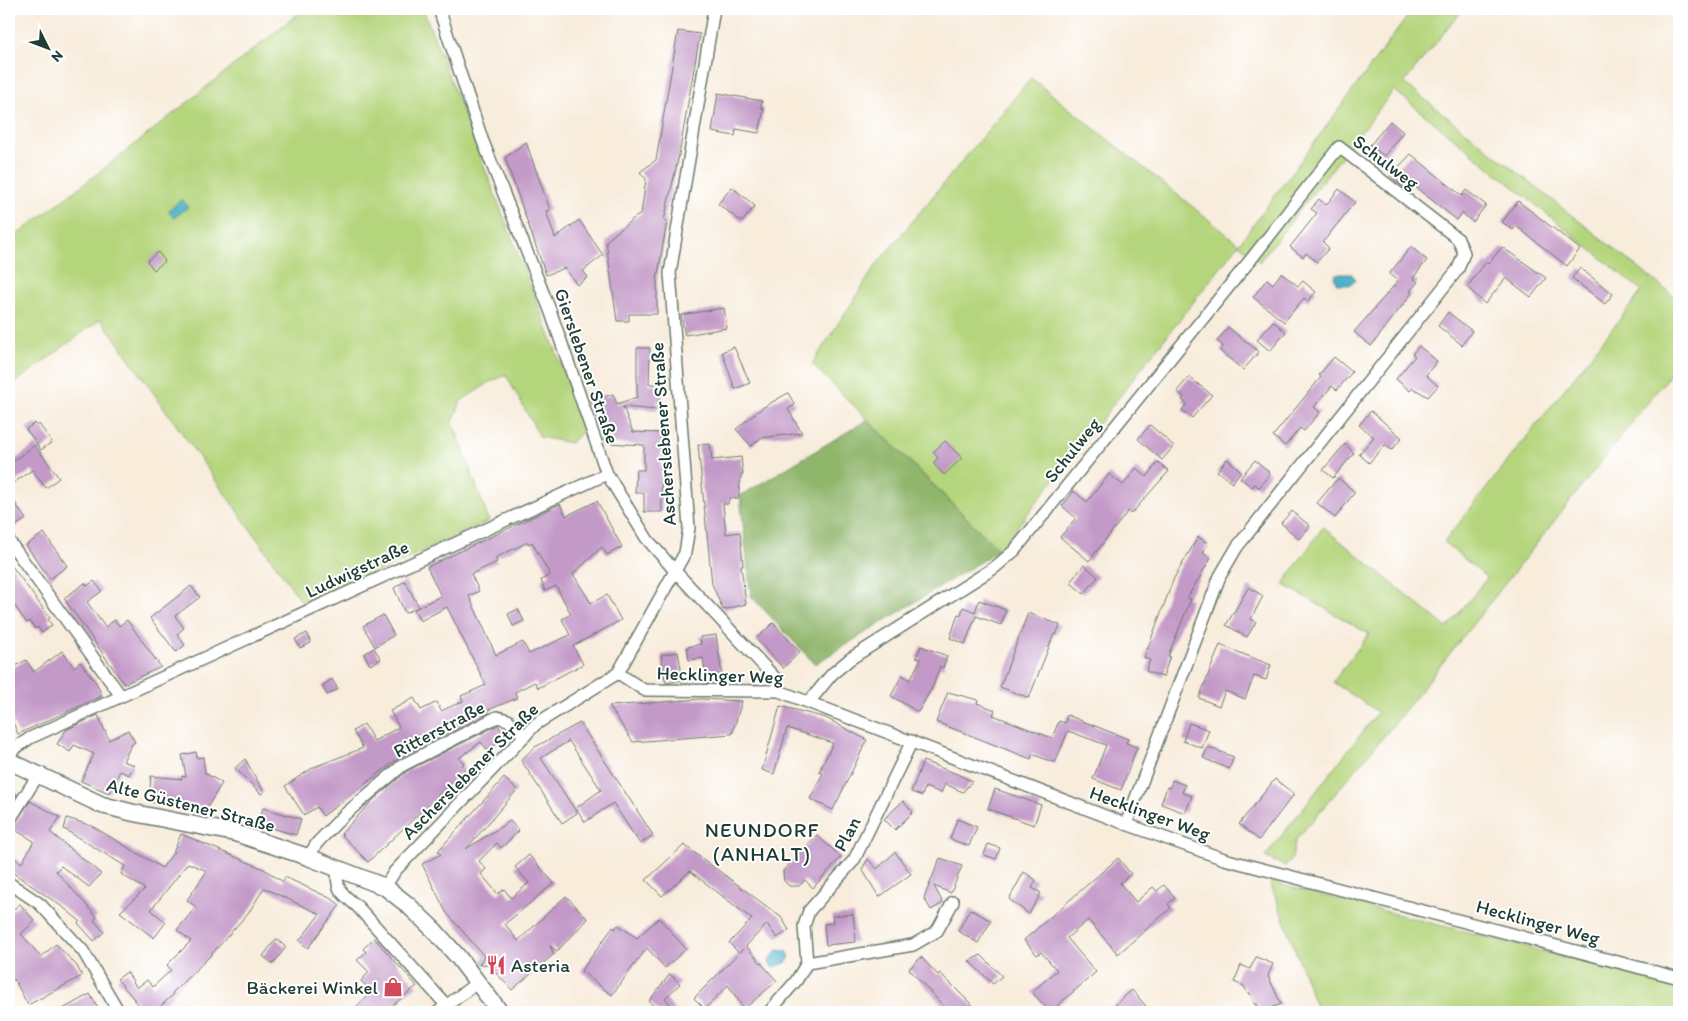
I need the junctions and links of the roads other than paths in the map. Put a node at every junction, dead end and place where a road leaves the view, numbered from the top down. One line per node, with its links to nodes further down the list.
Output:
1 (439, 9): 3 (street, Gierslebener Straße)
2 (714, 9): 5 (street, Ascherslebener Straße)
3 (607, 474): 5 (street, Gierslebener Straße); 8 (street, Ludwigstraße)
4 (9, 541): 8 (street)
5 (675, 572): 6 (street, Ascherslebener Straße); 7 (street, Gierslebener Straße)
6 (618, 673): 7 (street, Hecklinger Weg); 10 (street, Ascherslebener Straße)
7 (779, 690): 9 (street, Hecklinger Weg)
8 (121, 696): 12 (street, Ludwigstraße)
9 (809, 702): 11 (street, Hecklinger Weg); 16 (street, Schulweg)
10 (525, 736): 17 (street, Ritterstraße); 20 (street, Ascherslebener Straße)
11 (912, 741): 16 (street, Hecklinger Weg); 22 (street, Plan)
12 (9, 757)
13 (9, 761): 14 (main road, Alte Güstener Straße)
14 (38, 775): 15 (street); 17 (main road, Alte Güstener Straße)
15 (9, 821)
16 (1126, 824): 23 (street, Hecklinger Weg)
17 (308, 857): 18 (main road, Alte Güstener Straße)
18 (338, 868): 20 (main road, Alte Güstener Straße); 25 (street)
19 (9, 883): 26 (street)
20 (385, 887): 24 (main road, Alte Güstener Straße)
21 (953, 902): 22 (street)
22 (806, 962): 28 (street)
23 (1679, 978)
24 (478, 982): 25 (street); 27 (main road, Alte Güstener Straße)
25 (442, 1009)
26 (119, 1012)
27 (500, 1012)
28 (769, 1012)

